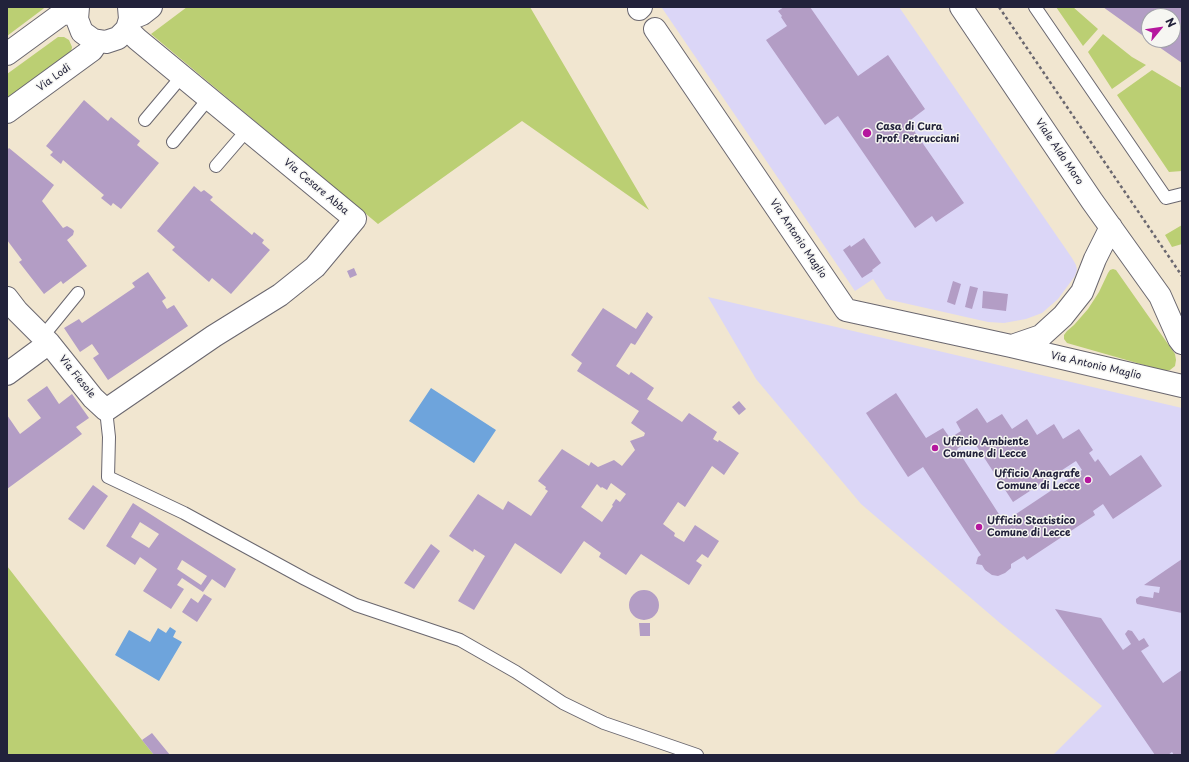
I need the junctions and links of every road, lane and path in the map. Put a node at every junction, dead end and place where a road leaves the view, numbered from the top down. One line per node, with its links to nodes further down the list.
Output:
1 (151, 7): 6 (street)
2 (961, 7): 18 (street, Viale Aldo Moro)
3 (999, 7): 19 (path)
4 (1035, 7): 17 (lane)
5 (78, 11): 8 (street); 9 (street)
6 (129, 18): 8 (street); 10 (street, Via Cesare Abba)
7 (655, 30): 26 (street, Via Antonio Maglio)
8 (98, 41): 12 (street, Via Lodi)
9 (7, 54)
10 (182, 76): 11 (street, Via Cesare Abba); 13 (lane)
11 (209, 98): 14 (street, Via Cesare Abba); 15 (lane)
12 (7, 112)
13 (145, 120)
14 (247, 130): 16 (lane); 29 (street, Via Cesare Abba)
15 (173, 142)
16 (216, 166)
17 (1182, 194)
18 (1111, 227): 21 (street, Viale Aldo Moro); 26 (street)
19 (1182, 276)
20 (78, 293): 24 (lane)
21 (1160, 296): 23 (street, Viale Aldo Moro); 25 (street, Viale Aldo Moro)
22 (7, 298): 24 (street, Via Fiesole)
23 (1182, 315)
24 (46, 339): 27 (street); 29 (street, Via Fiesole)
25 (1182, 343)
26 (1011, 346): 28 (street, Via Antonio Maglio)
27 (7, 374)
28 (1182, 386)
29 (106, 410): 30 (lane)
30 (697, 755)

